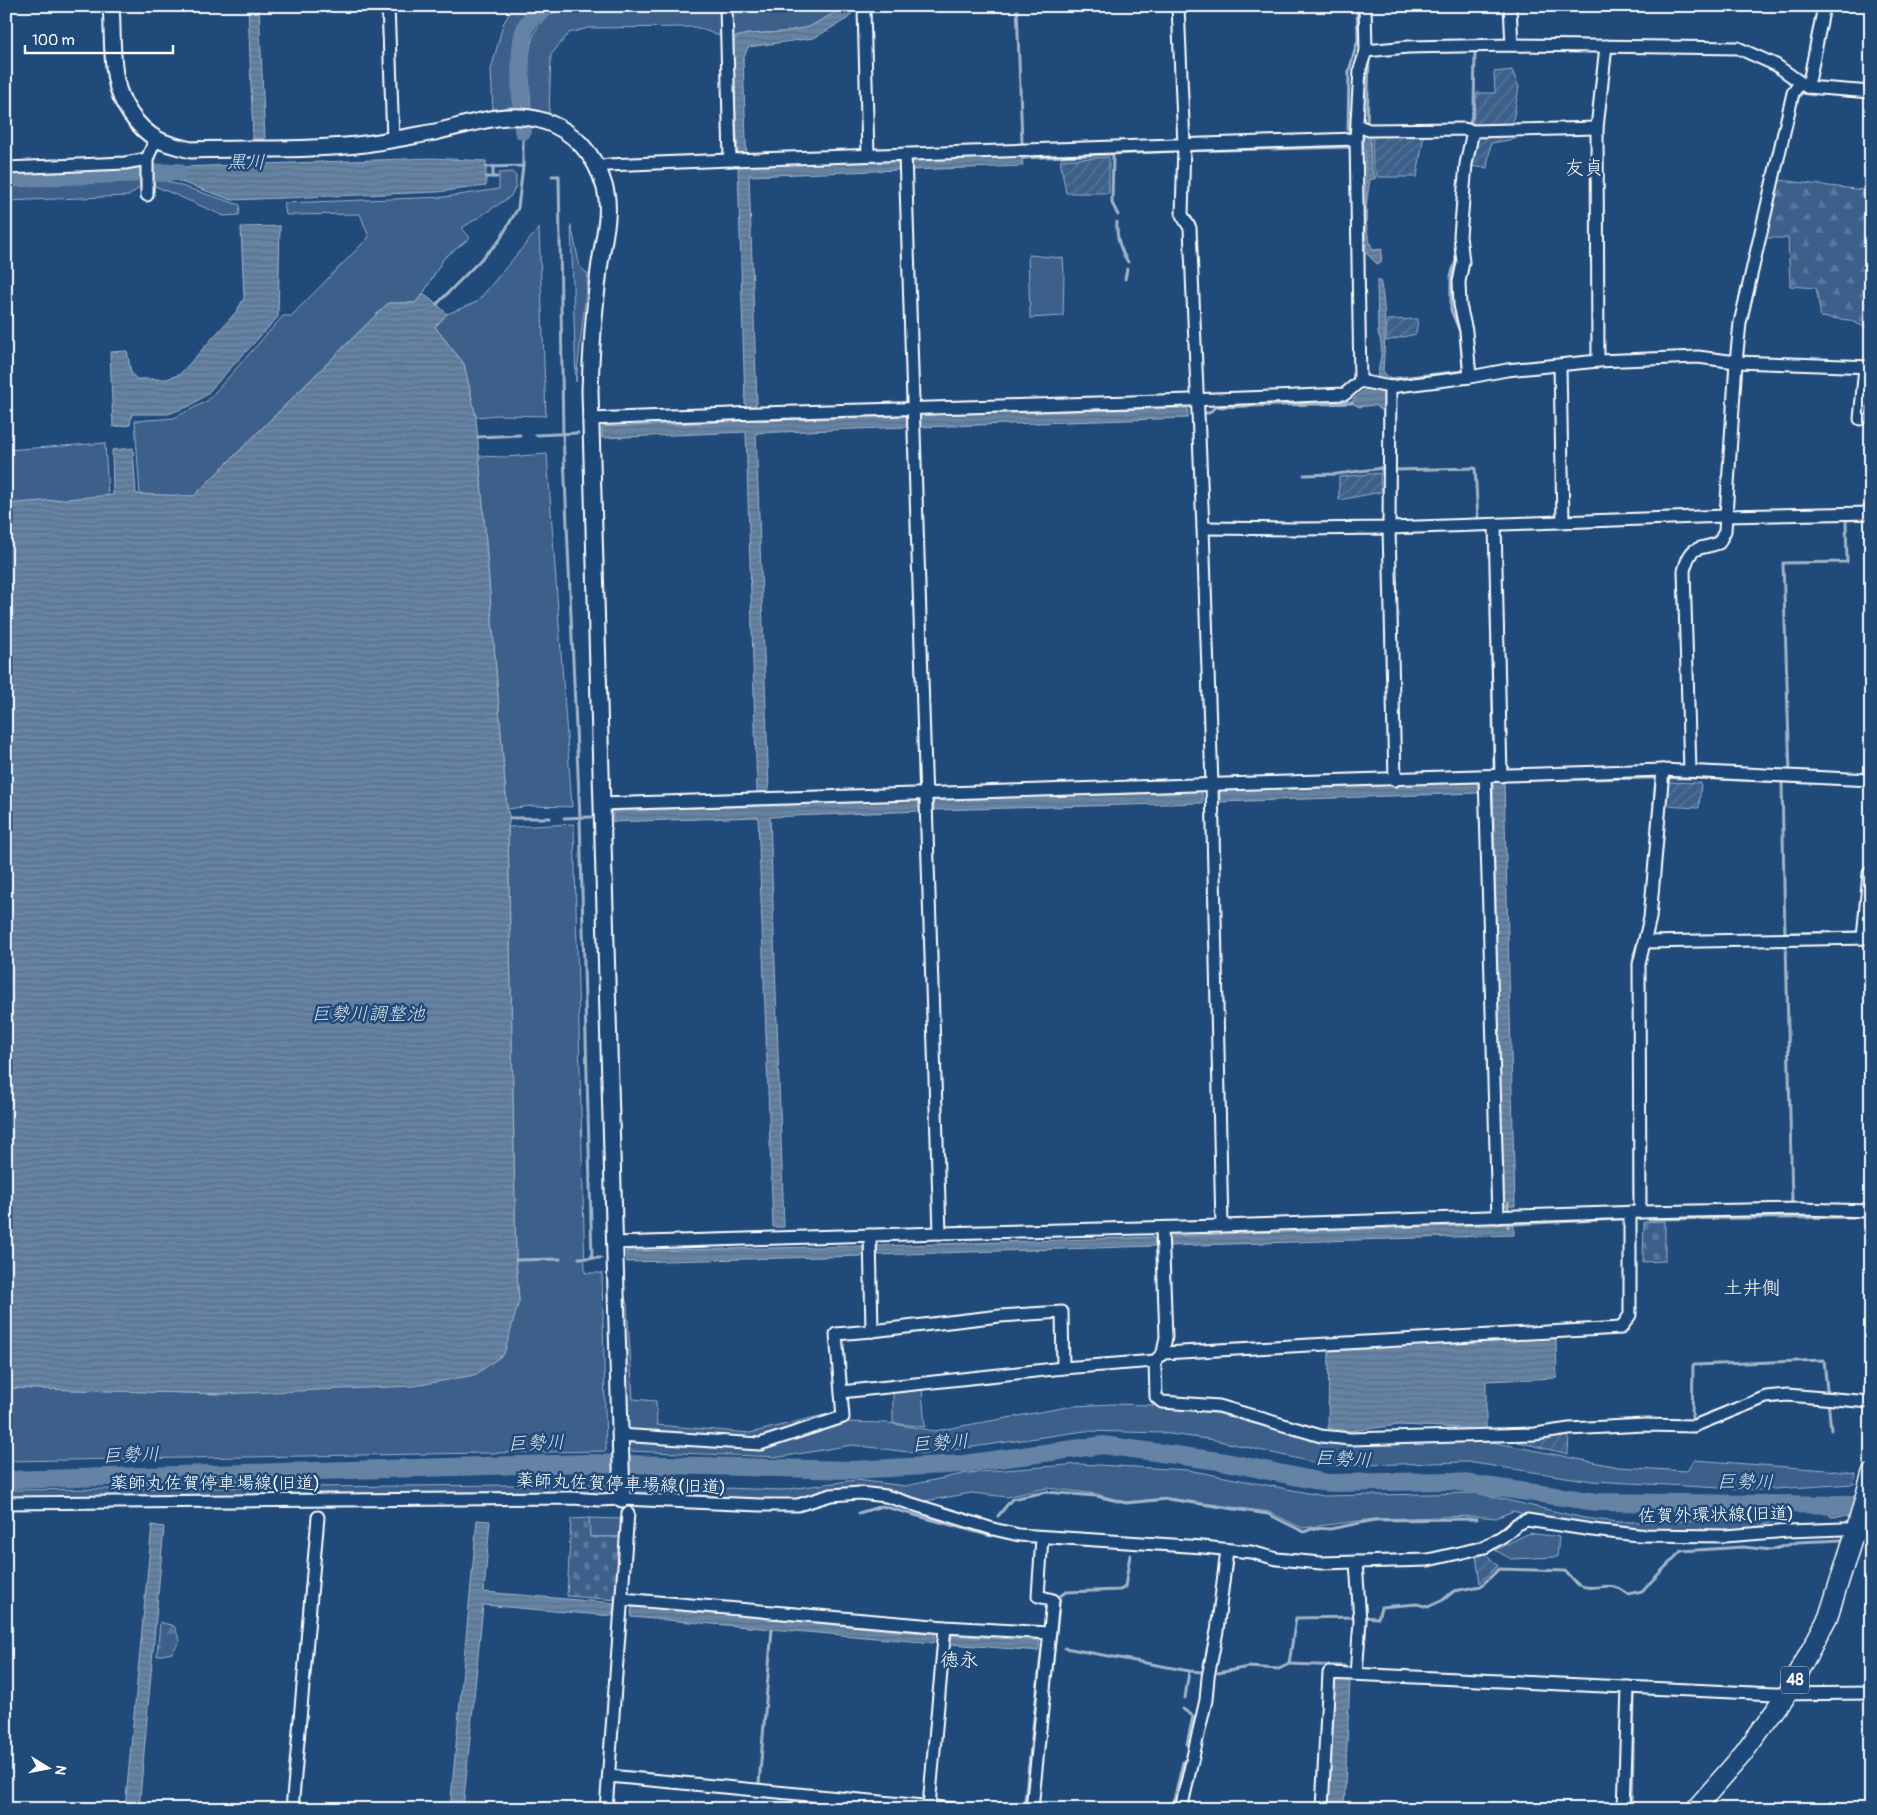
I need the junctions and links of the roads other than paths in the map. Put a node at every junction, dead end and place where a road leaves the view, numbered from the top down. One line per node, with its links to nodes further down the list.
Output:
1 (112, 6): 17 (street)
2 (388, 6): 18 (street)
3 (866, 6): 21 (street)
4 (1178, 6): 20 (street)
5 (1365, 6): 11 (street)
6 (1510, 6): 9 (street)
7 (1824, 6): 12 (street)
8 (726, 10): 23 (street)
9 (1512, 45): 10 (street); 11 (street)
10 (1605, 49): 12 (street); 14 (street)
11 (1366, 51): 15 (street)
12 (1808, 86): 13 (street); 29 (street)
13 (1871, 92)
14 (1597, 128): 16 (street); 28 (street)
15 (1364, 129): 16 (street); 19 (street)
16 (1469, 130): 32 (street)
17 (156, 138): 18 (street); 22 (street)
18 (393, 139): 26 (street)
19 (1356, 145): 20 (street); 33 (street)
20 (1184, 150): 24 (street); 35 (street)
21 (868, 155): 23 (street); 24 (street)
22 (147, 159): 25 (street); 27 (street)
23 (733, 160): 26 (street)
24 (905, 161): 36 (street)
25 (6, 168)
26 (598, 168): 37 (street)
27 (147, 195)
28 (1598, 361): 29 (street); 30 (street)
29 (1736, 362): 31 (street); 40 (street)
30 (1560, 366): 32 (street); 41 (street)
31 (1868, 367): 38 (street)
32 (1470, 377): 34 (street)
33 (1360, 381): 34 (street); 35 (street)
34 (1390, 387): 44 (street)
35 (1197, 409): 36 (street); 43 (street)
36 (912, 418): 37 (street); 52 (street)
37 (591, 419): 53 (street)
38 (1860, 419)
39 (1871, 513): 40 (street)
40 (1731, 516): 41 (street); 45 (street)
41 (1563, 521): 42 (street)
42 (1495, 525): 44 (street); 47 (street)
43 (1203, 528): 44 (street); 51 (street)
44 (1390, 528): 48 (street)
45 (1696, 772): 46 (street); 49 (street)
46 (1662, 775): 47 (street); 56 (street)
47 (1501, 776): 50 (street)
48 (1395, 780): 50 (street); 51 (street)
49 (1871, 780)
50 (1485, 785): 59 (street)
51 (1212, 793): 52 (street); 60 (street)
52 (926, 801): 53 (street); 61 (street)
53 (601, 804): 64 (street)
54 (1871, 873): 55 (street)
55 (1866, 934): 56 (street)
56 (1644, 942): 58 (street)
57 (1871, 1210): 58 (street)
58 (1635, 1212): 59 (street); 66 (street)
59 (1505, 1217): 60 (street)
60 (1222, 1226): 63 (street)
61 (940, 1233): 62 (street); 63 (street)
62 (870, 1235): 64 (street); 65 (street)
63 (1162, 1237): 66 (street)
64 (613, 1243): 70 (street)
65 (872, 1331): 67 (street); 68 (street)
66 (1159, 1357): 67 (street); 69 (street)
67 (1063, 1368): 68 (street)
68 (841, 1392): 70 (street)
69 (1870, 1399)
70 (619, 1435): 73 (street)
71 (1870, 1475): 75 (main road, 48)
72 (6, 1503): 73 (street, 薬師丸佐賀停車場線(旧道))
73 (625, 1506): 76 (street, 薬師丸佐賀停車場線(旧道)); 79 (street)
74 (318, 1517): 88 (street)
75 (1864, 1529): 78 (street, 佐賀外環状線(旧道)); 85 (main road, 48)
76 (1042, 1538): 77 (street, 薬師丸佐賀停車場線(旧道)); 80 (street)
77 (1227, 1550): 78 (street, 佐賀外環状線(旧道)); 92 (street)
78 (1356, 1562): 82 (street)
79 (622, 1599): 81 (street); 86 (street)
80 (1049, 1633): 81 (street); 91 (street)
81 (943, 1634): 87 (street)
82 (1348, 1673): 83 (street); 93 (street)
83 (1628, 1687): 85 (street); 94 (street)
84 (1871, 1693): 85 (street)
85 (1787, 1694): 95 (main road, 48)
86 (609, 1776): 87 (street); 89 (street)
87 (929, 1806): 90 (street)
88 (292, 1809)
89 (606, 1809)
90 (954, 1809)
91 (1032, 1809)
92 (1181, 1809)
93 (1322, 1809)
94 (1624, 1809)
95 (1694, 1809)

